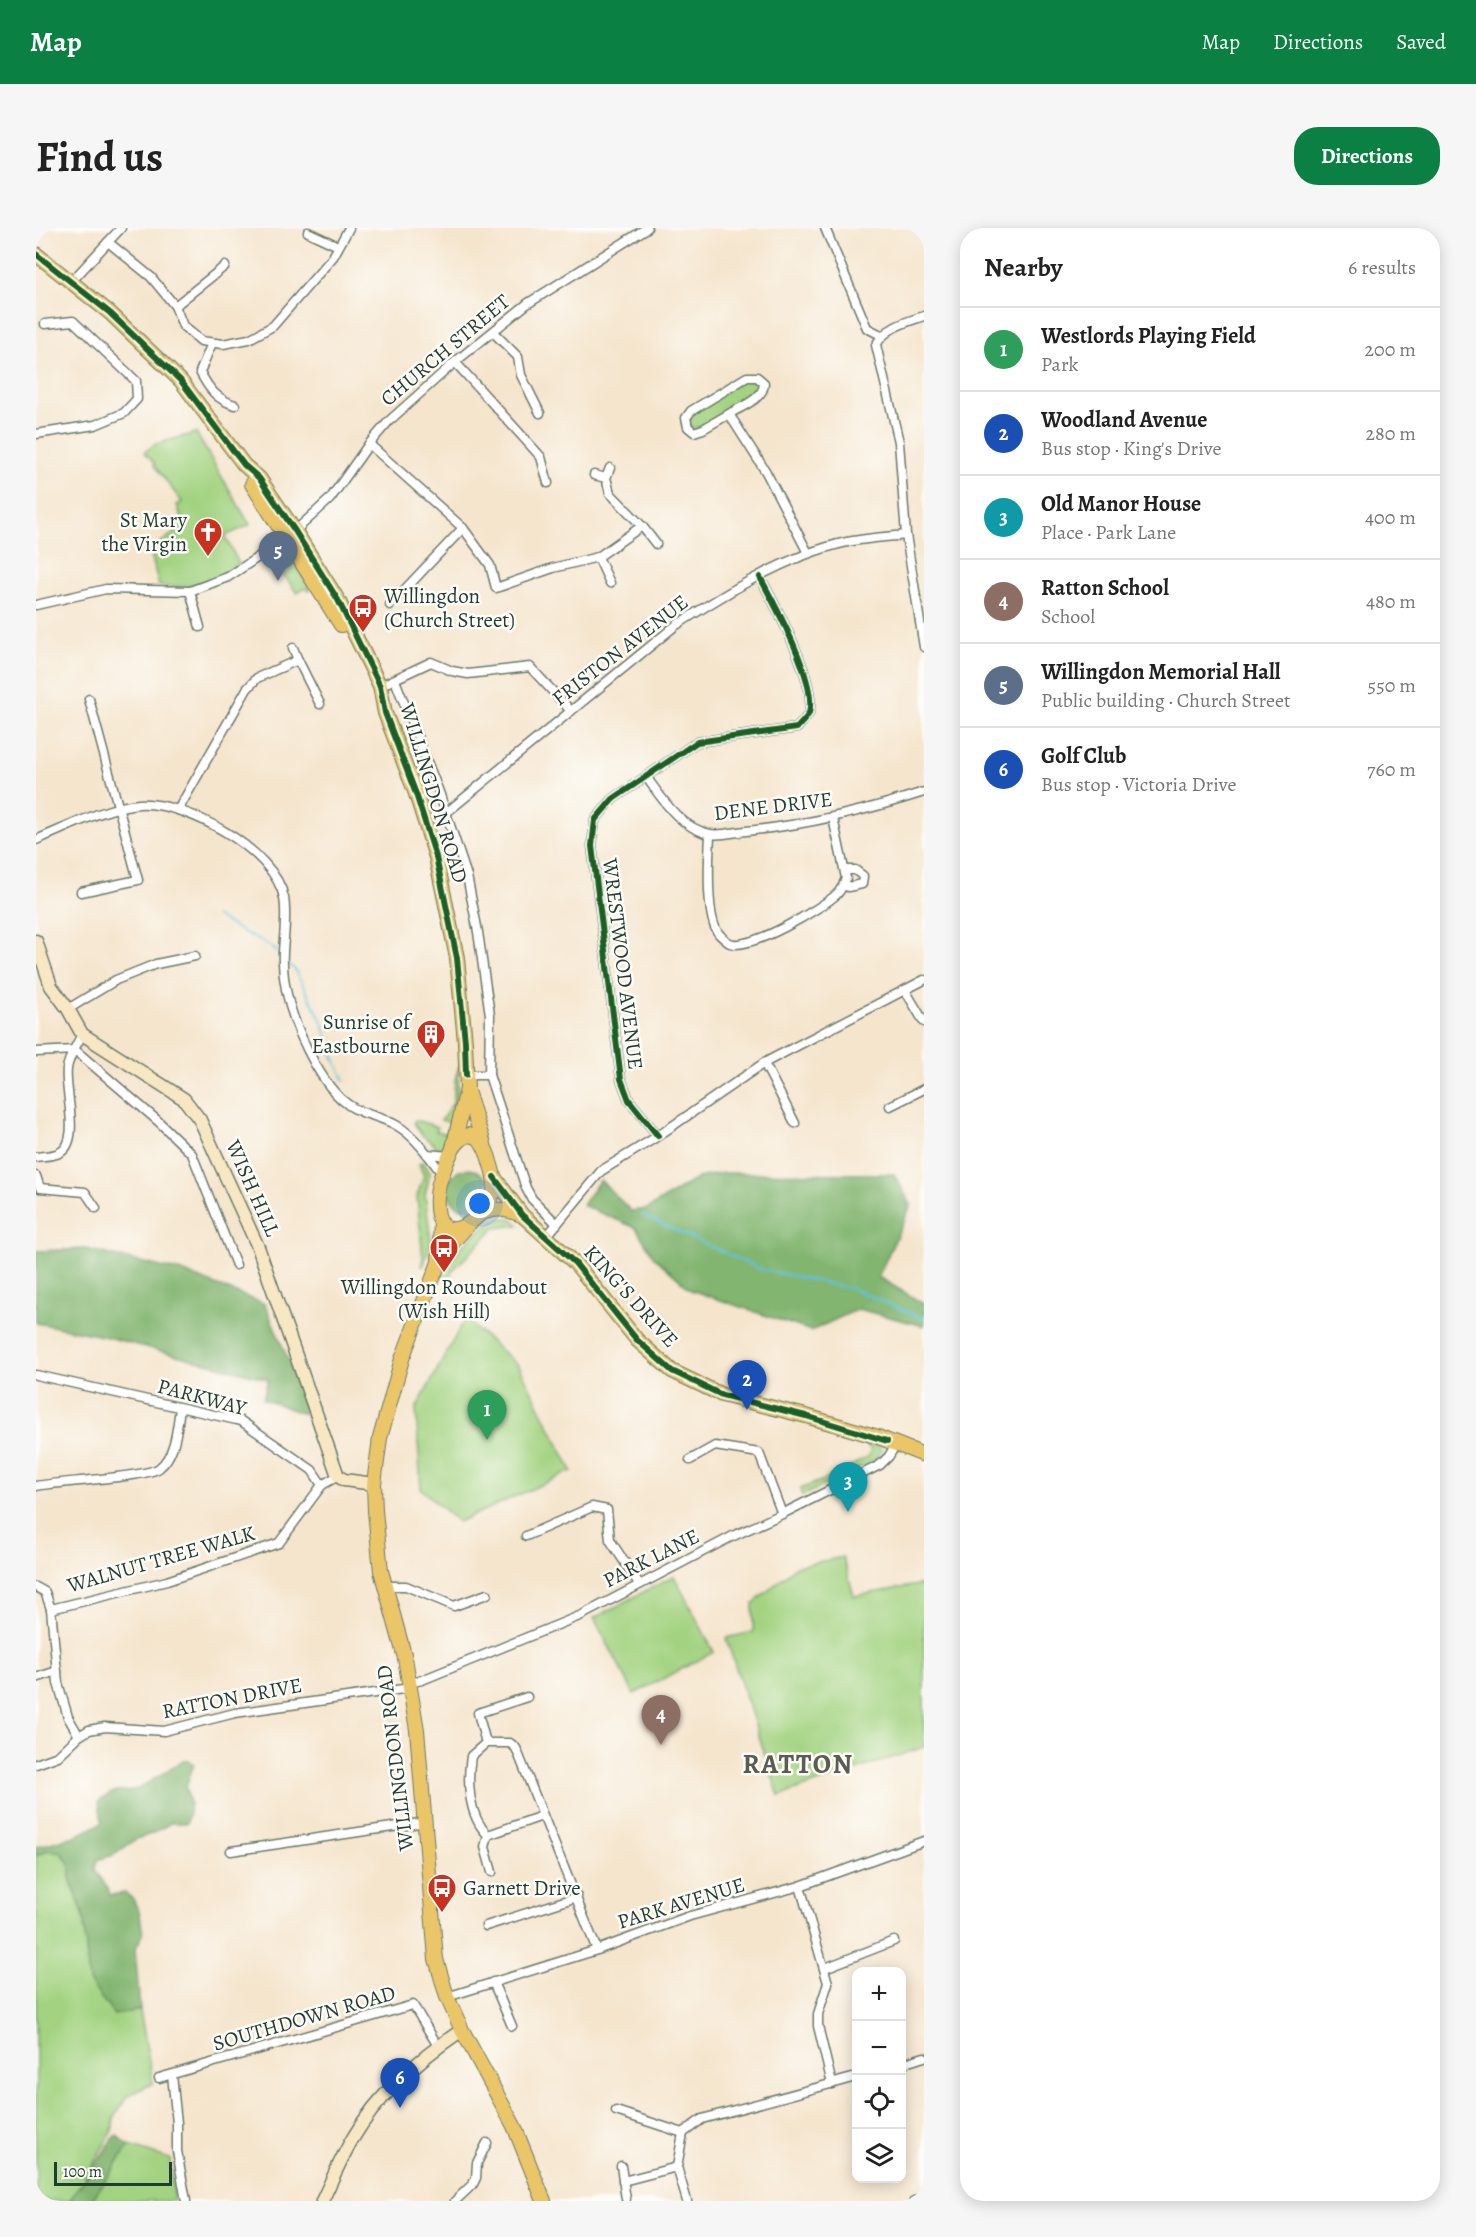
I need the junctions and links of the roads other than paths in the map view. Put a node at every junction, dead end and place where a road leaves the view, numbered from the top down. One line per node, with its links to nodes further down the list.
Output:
1 (121, 228): 6 (street)
2 (349, 228): 7 (street)
3 (647, 228): 14 (street, CHURCH STREET)
4 (825, 228): 15 (street)
5 (308, 232): 7 (street)
6 (108, 242): 10 (street); 11 (street)
7 (338, 246): 16 (street)
8 (36, 254): 10 (main road)
9 (225, 266): 11 (street)
10 (71, 282): 29 (main road)
11 (175, 306): 16 (street)
12 (924, 316): 15 (street)
13 (45, 324): 21 (street)
14 (493, 332): 17 (street, CHURCH STREET); 19 (street)
15 (881, 335): 30 (street)
16 (212, 343): 18 (street)
17 (455, 362): 22 (street, CHURCH STREET); 26 (street)
18 (235, 405)
19 (540, 413)
20 (729, 414): 20 (street); 32 (street)
21 (36, 434)
22 (369, 444): 28 (street); 29 (street, CHURCH STREET)
23 (610, 468): 25 (street)
24 (594, 475): 25 (street)
25 (606, 478): 27 (street)
26 (548, 483)
27 (642, 526): 31 (street); 33 (street)
28 (463, 528): 33 (street); 38 (street)
29 (291, 535): 36 (street, CHURCH STREET); 44 (main road, WILLINGDON ROAD); 48 (main road)
30 (906, 535): 32 (street, FRISTON AVENUE); 40 (street)
31 (656, 544)
32 (808, 553): 34 (street, FRISTON AVENUE)
33 (598, 557): 35 (street)
34 (760, 577): 47 (street, FRISTON AVENUE); 49 (street, WRESTWOOD AVENUE)
35 (610, 582)
36 (190, 591): 37 (street, CHURCH STREET); 39 (street)
37 (36, 604)
38 (390, 605)
39 (200, 627)
40 (924, 647)
41 (293, 648): 42 (street)
42 (298, 660): 46 (street); 52 (street)
43 (395, 680): 44 (street); 47 (street); 53 (street)
44 (380, 686): 48 (main road, WILLINGDON ROAD)
45 (89, 699): 51 (street)
46 (320, 704)
47 (571, 711): 53 (street, FRISTON AVENUE)
48 (385, 713): 71 (main road, WILLINGDON ROAD)
49 (647, 778): 55 (street, DENE DRIVE); 75 (street, WRESTWOOD AVENUE)
50 (924, 792): 54 (street, DENE DRIVE)
51 (117, 808): 52 (street); 56 (street); 59 (street)
52 (178, 810): 78 (street)
53 (446, 813): 70 (street)
54 (833, 818): 55 (street, DENE DRIVE); 57 (street)
55 (711, 835): 58 (street)
56 (36, 840)
57 (845, 870): 58 (street); 58 (street)
58 (844, 884)
59 (81, 892)
60 (36, 941): 64 (street, WISH HILL)
61 (195, 956): 64 (street)
62 (924, 980): 63 (street)
63 (905, 990): 65 (street); 69 (street)
64 (68, 1009): 66 (street, WISH HILL)
65 (924, 1022)
66 (82, 1035): 67 (street); 97 (street, WISH HILL)
67 (75, 1050): 68 (street); 79 (street); 91 (street)
68 (36, 1052)
69 (764, 1062): 74 (street); 75 (street)
70 (489, 1075): 71 (street); 87 (street)
71 (466, 1082): 76 (main road, WILLINGDON ROAD); 77 (main road, WILLINGDON ROAD)
72 (924, 1089): 73 (street)
73 (890, 1106)
74 (795, 1123)
75 (658, 1136): 87 (street)
76 (484, 1145): 77 (main road); 82 (main road, WILLINGDON ROAD)
77 (451, 1152): 78 (street); 80 (main road, WILLINGDON ROAD)
78 (427, 1154): 80 (street)
79 (36, 1157)
80 (442, 1174): 86 (main road, WILLINGDON ROAD)
81 (36, 1176): 83 (street)
82 (494, 1177): 84 (main road); 85 (main road, KING'S DRIVE)
83 (96, 1208)
84 (480, 1214): 85 (main road); 88 (main road, WILLINGDON ROAD)
85 (522, 1215): 89 (main road, KING'S DRIVE)
86 (441, 1221): 88 (main road); 90 (main road, WILLINGDON ROAD)
87 (557, 1224): 89 (street)
88 (467, 1226): 90 (main road, WILLINGDON ROAD)
89 (546, 1237): 94 (main road, KING'S DRIVE)
90 (439, 1262): 98 (main road, WILLINGDON ROAD)
91 (236, 1265)
92 (36, 1375): 93 (street, PARKWAY)
93 (180, 1408): 99 (street, PARKWAY); 100 (street)
94 (896, 1444): 95 (main road, KING'S DRIVE); 101 (street, PARK LANE)
95 (924, 1455)
96 (690, 1460): 101 (street)
97 (338, 1476): 98 (street); 99 (street)
98 (374, 1484): 104 (main road, WILLINGDON ROAD)
99 (322, 1485): 107 (street, WALNUT TREE WALK)
100 (36, 1486)
101 (782, 1514): 103 (street, PARK LANE)
102 (526, 1536): 103 (street)
103 (639, 1584): 110 (street, PARK LANE)
104 (386, 1586): 106 (street); 110 (main road, WILLINGDON ROAD)
105 (36, 1587): 107 (street)
106 (487, 1594)
107 (51, 1609): 108 (street)
108 (57, 1671): 109 (street); 112 (street)
109 (36, 1678)
110 (410, 1685): 112 (street, RATTON DRIVE); 116 (main road, WILLINGDON ROAD)
111 (527, 1697): 113 (street)
112 (79, 1736): 114 (street, RATTON DRIVE)
113 (486, 1743): 115 (street); 117 (street)
114 (36, 1764)
115 (542, 1816): 117 (street); 122 (street)
116 (426, 1822): 119 (street); 128 (main road, WILLINGDON ROAD)
117 (488, 1835): 120 (street)
118 (924, 1841): 121 (street, PARK AVENUE)
119 (231, 1851)
120 (492, 1872)
121 (800, 1886): 125 (street, PARK AVENUE); 126 (street)
122 (577, 1897): 123 (street); 125 (street)
123 (486, 1926)
124 (894, 1941): 126 (street)
125 (597, 1950): 127 (street, PARK AVENUE)
126 (825, 1968): 137 (street)
127 (493, 1982): 128 (street, PARK AVENUE); 129 (street)
128 (447, 1997): 130 (main road, WILLINGDON ROAD)
129 (512, 2026)
130 (462, 2030): 131 (street); 149 (main road, WILLINGDON ROAD)
131 (438, 2046): 134 (street, SOUTHDOWN ROAD); 147 (street)
132 (924, 2057): 133 (street)
133 (906, 2063)
134 (172, 2075): 135 (street, SOUTHDOWN ROAD); 146 (street)
135 (159, 2078)
136 (852, 2078): 137 (street)
137 (832, 2084): 139 (street)
138 (616, 2111): 139 (street)
139 (683, 2133): 142 (street)
140 (487, 2143): 148 (street)
141 (621, 2166): 143 (street)
142 (677, 2167): 143 (street); 150 (street)
143 (623, 2181): 145 (street)
144 (924, 2198): 151 (street)
145 (626, 2199)
146 (186, 2201)
147 (322, 2201)
148 (455, 2201)
149 (544, 2201)
150 (687, 2201)
151 (914, 2201)

